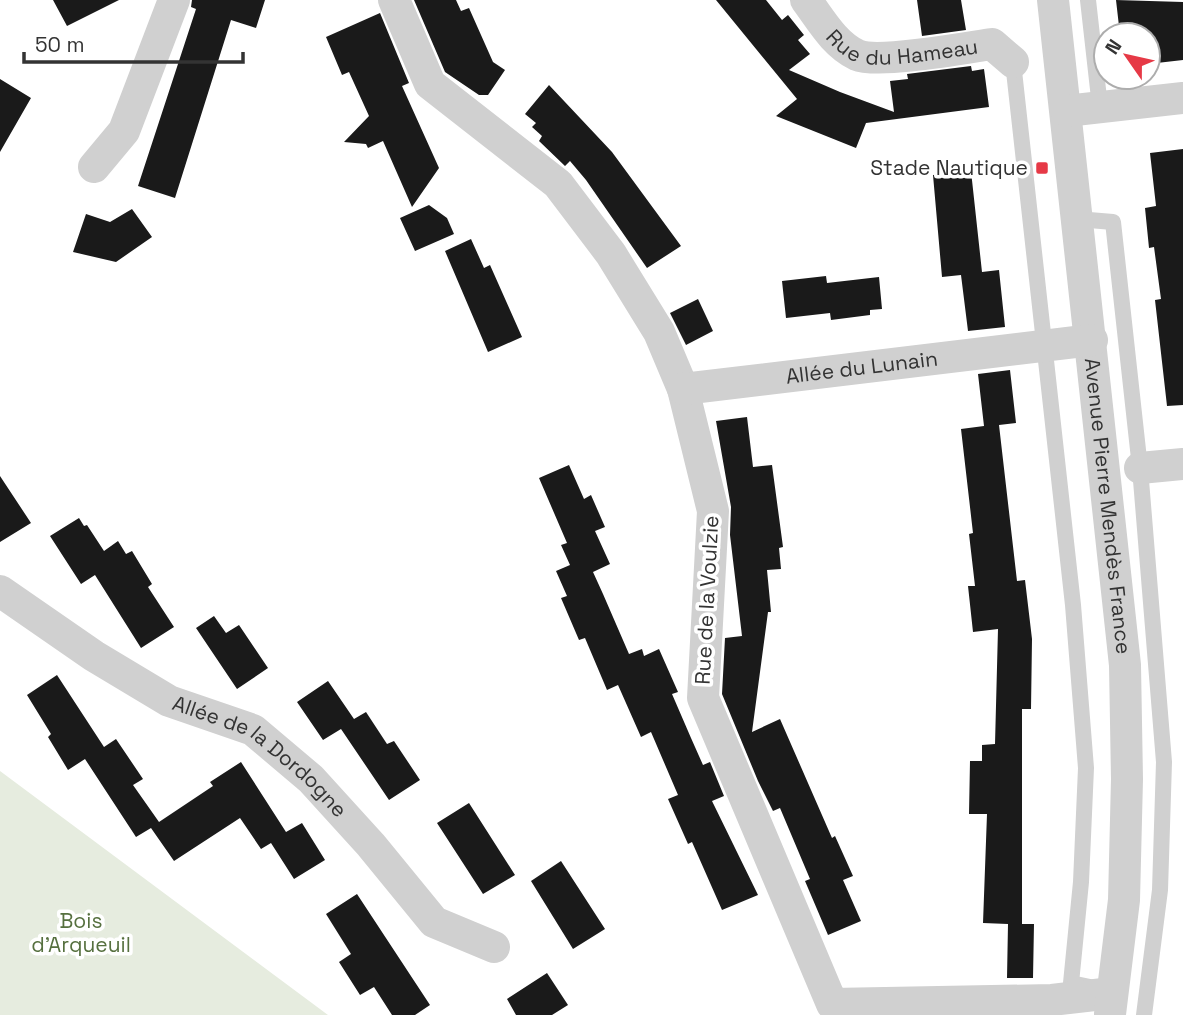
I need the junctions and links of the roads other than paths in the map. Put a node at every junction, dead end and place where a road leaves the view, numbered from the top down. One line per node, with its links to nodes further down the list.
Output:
1 (174, 0): 10 (street)
2 (394, 0): 14 (street, Rue de la Voulzie)
3 (806, 0): 6 (street, Rue du Hameau)
4 (1053, 0): 9 (street, Avenue Pierre Mendès France)
5 (1088, 0): 8 (lane)
6 (1013, 62): 13 (lane)
7 (1183, 98): 8 (street)
8 (1100, 107): 9 (street)
9 (1066, 111): 11 (street, Avenue Pierre Mendès France)
10 (94, 167)
11 (1077, 219): 12 (street, Avenue Pierre Mendès France); 16 (lane)
12 (1092, 340): 13 (street, Allée du Lunain); 19 (street, Avenue Pierre Mendès France)
13 (1042, 345): 14 (street, Allée du Lunain); 19 (lane)
14 (683, 389): 19 (street, Rue de la Voulzie)
15 (1183, 464): 16 (street)
16 (1140, 468): 20 (lane)
17 (0, 591): 18 (street, Allée de la Dordogne)
18 (494, 947)
19 (1111, 1004)
20 (1144, 1015)

